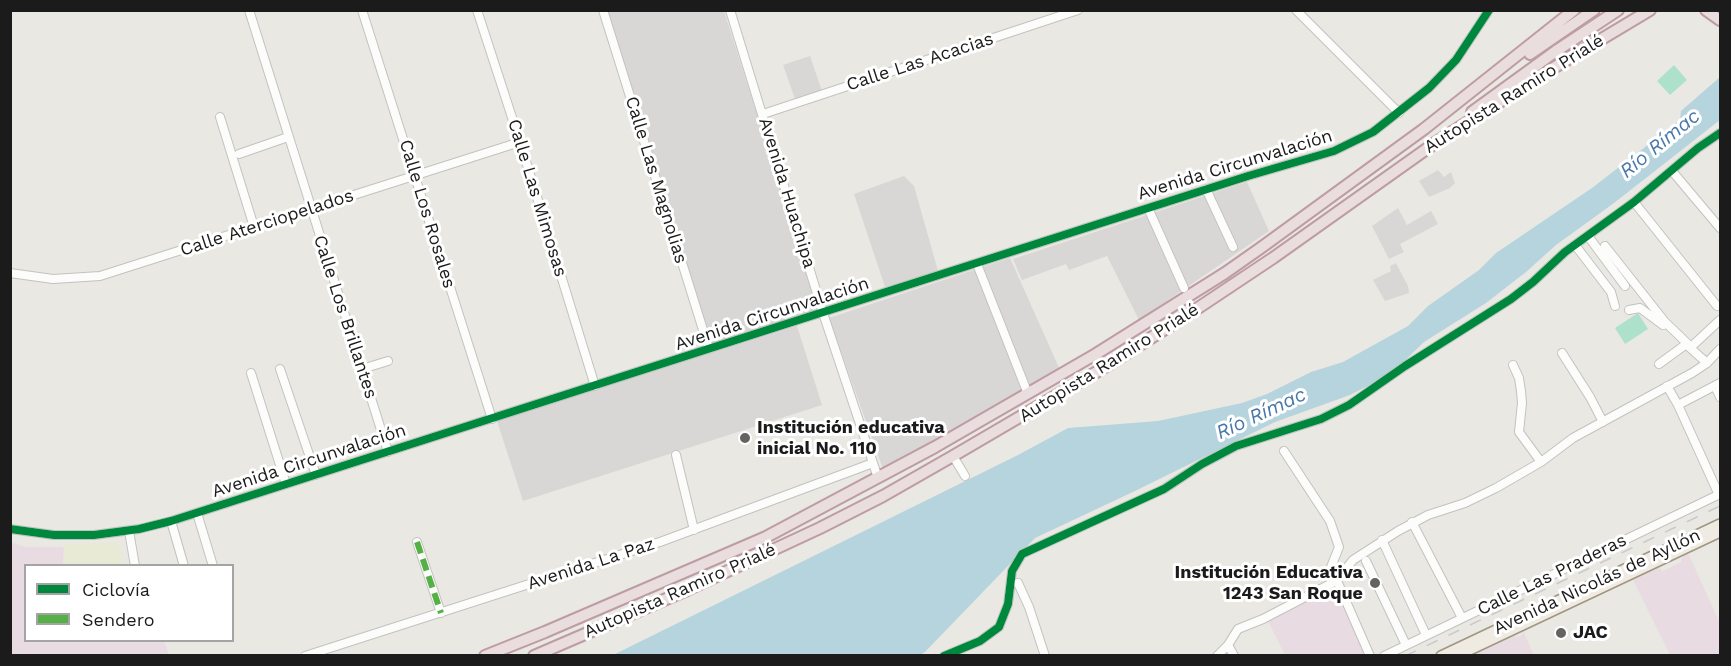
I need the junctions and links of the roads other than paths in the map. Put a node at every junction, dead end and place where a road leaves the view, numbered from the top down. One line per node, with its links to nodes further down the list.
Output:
1 (249, 10): 23 (street, Calle Los Brillantes)
2 (362, 10): 28 (street, Calle Los Rosales)
3 (477, 10): 24 (street, Calle Las Mimosas)
4 (603, 10): 50 (street, Calle Las Magnolias)
5 (730, 10): 19 (street, Avenida Huachipa)
6 (1078, 10): 19 (street, Calle Las Acacias)
7 (1296, 10): 18 (street)
8 (1489, 10): 18 (street, Avenida Circunvalación)
9 (1566, 10): 17 (highway)
10 (1574, 10): 17 (highway, Autopista Ramiro Prialé)
11 (1594, 10): 21 (highway)
12 (1618, 10): 25 (highway)
13 (1650, 10): 15 (highway, Autopista Ramiro Prialé)
14 (1706, 10): 16 (highway)
15 (1630, 16): 25 (highway, Autopista Ramiro Prialé)
16 (1720, 20)
17 (1492, 76): 21 (highway, Autopista Ramiro Prialé)
18 (1399, 113): 29 (street, Avenida Circunvalación)
19 (763, 114): 46 (street, Avenida Huachipa)
20 (220, 117): 33 (street)
21 (1424, 129): 62 (highway, Autopista Ramiro Prialé)
22 (1720, 133): 27 (street)
23 (288, 137): 26 (street); 32 (street, Calle Los Brillantes)
24 (520, 142): 28 (street, Calle Aterciopelados); 60 (street, Calle Las Mimosas)
25 (1435, 143): 70 (highway, Autopista Ramiro Prialé)
26 (239, 154)
27 (1672, 171): 30 (street); 34 (street)
28 (415, 175): 32 (street, Calle Aterciopelados); 65 (street, Calle Los Rosales)
29 (1206, 189): 31 (street, Avenida Circunvalación); 38 (street)
30 (1634, 202): 35 (street); 44 (street)
31 (1148, 208): 39 (street, Avenida Circunvalación); 42 (street)
32 (311, 209): 33 (street, Calle Aterciopelados); 57 (street, Calle Los Brillantes)
33 (254, 227): 40 (street, Calle Aterciopelados)
34 (1720, 228)
35 (1588, 236): 36 (street); 41 (street)
36 (1575, 244): 43 (street); 104 (street)
37 (1605, 246): 48 (street)
38 (1233, 247)
39 (976, 264): 46 (street, Avenida Circunvalación); 62 (street)
40 (10, 273)
41 (1625, 286)
42 (1184, 288)
43 (1616, 306)
44 (1717, 306)
45 (1629, 310): 48 (street)
46 (823, 313): 50 (street, Avenida Circunvalación); 72 (street, Avenida Huachipa)
47 (1720, 320): 48 (street)
48 (1688, 346): 53 (street); 54 (street)
49 (1720, 349): 53 (street)
50 (709, 350): 60 (street, Avenida Circunvalación)
51 (1562, 353): 66 (street)
52 (388, 361): 57 (street)
53 (1707, 363): 61 (street)
54 (1659, 364)
55 (1513, 366): 71 (street)
56 (280, 369): 73 (street)
57 (362, 369): 68 (street, Calle Los Brillantes)
58 (252, 373): 76 (street)
59 (1718, 385): 63 (street); 64 (street)
60 (595, 386): 65 (street, Avenida Circunvalación)
61 (1667, 387): 64 (street); 66 (street)
62 (1028, 394): 75 (highway, Autopista Ramiro Prialé)
63 (1720, 397)
64 (1678, 405): 77 (street)
65 (492, 418): 68 (street, Avenida Circunvalación)
66 (1603, 422): 71 (street)
67 (1284, 451): 94 (street)
68 (388, 452): 73 (street, Avenida Circunvalación)
69 (676, 455): 84 (street)
70 (953, 456): 74 (street); 82 (highway, Autopista Ramiro Prialé)
71 (1541, 462): 80 (street)
72 (873, 463): 75 (street, Avenida Huachipa); 84 (street, Avenida La Paz)
73 (316, 475): 76 (street, Avenida Circunvalación)
74 (965, 476)
75 (878, 478): 82 (highway); 102 (highway, Autopista Ramiro Prialé)
76 (286, 484): 78 (street, Avenida Circunvalación)
77 (1720, 494): 97 (street, Calle Las Praderas)
78 (197, 513): 79 (street, Avenida Circunvalación); 93 (street)
79 (171, 521): 85 (street, Avenida Circunvalación); 92 (street)
80 (1413, 522): 87 (street); 97 (street)
81 (1720, 524): 89 (main road, Avenida Nicolás de Ayllón)
82 (820, 528): 103 (highway, Autopista Ramiro Prialé)
83 (10, 529): 85 (street, Avenida Circunvalación)
84 (694, 530): 96 (street, Avenida La Paz)
85 (129, 531): 91 (street)
86 (1720, 532): 89 (main road, Avenida Nicolás de Ayllón)
87 (1382, 540): 90 (street); 98 (street)
88 (417, 542): 96 (street)
89 (1675, 549): 110 (main road, Avenida Nicolás de Ayllón); 111 (main road, Avenida Nicolás de Ayllón)
90 (1364, 557): 94 (street); 100 (street)
91 (135, 564)
92 (183, 564)
93 (212, 564)
94 (1336, 581): 99 (street); 108 (street)
95 (1018, 583): 105 (street)
96 (441, 613): 101 (street, Avenida La Paz)
97 (1462, 618): 98 (street, Calle Las Praderas)
98 (1426, 635): 100 (street, Calle Las Praderas)
99 (1228, 645): 106 (street); 107 (street)
100 (1406, 645): 109 (street, Calle Las Praderas)
101 (305, 656)
102 (485, 656)
103 (534, 656)
104 (944, 656)
105 (1045, 656)
106 (1217, 656)
107 (1234, 656)
108 (1370, 656)
109 (1384, 656)
110 (1441, 656)
111 (1457, 656)

